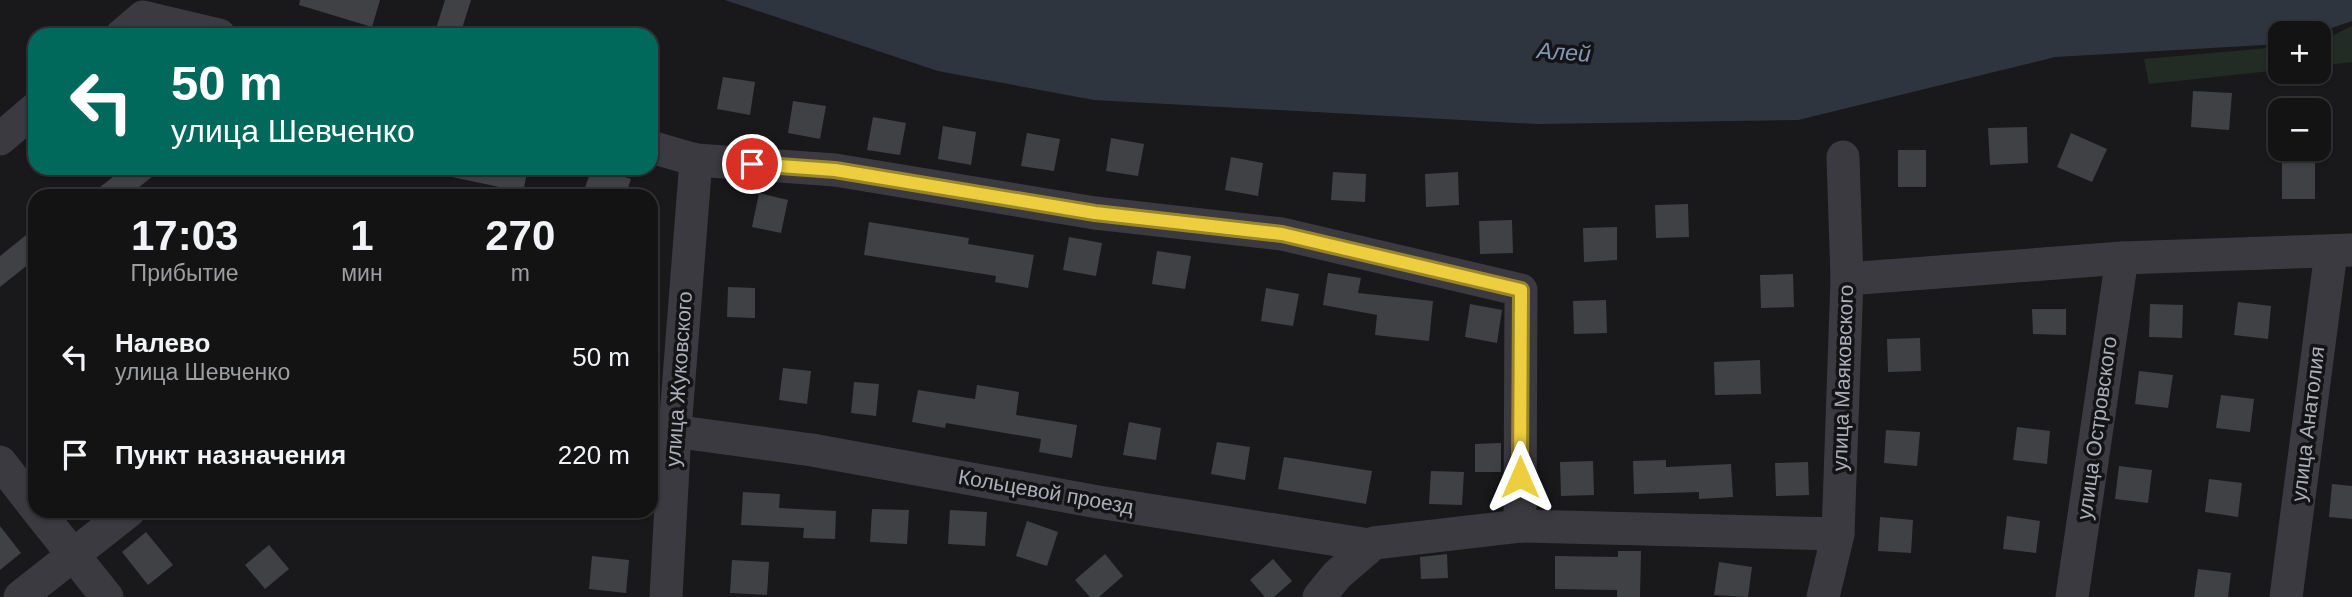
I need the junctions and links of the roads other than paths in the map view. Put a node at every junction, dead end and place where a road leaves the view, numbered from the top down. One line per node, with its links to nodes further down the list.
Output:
1 (130, 28): 2 (street)
2 (189, 28)
3 (28, 115): 4 (street)
4 (0, 139)
5 (658, 150): 7 (street)
6 (1843, 157): 10 (street, улица Маяковского)
7 (696, 160): 11 (street, улица Жуковского); 16 (street)
8 (2342, 251): 9 (street); 26 (street, улица Анатолия)
9 (2122, 258): 10 (street); 25 (street, улица Островского)
10 (1847, 279): 17 (street, улица Маяковского)
11 (663, 429): 18 (street, Кольцевой проезд); 22 (street, улица Жуковского)
12 (0, 462): 13 (street)
13 (28, 499)
14 (43, 518): 19 (street)
15 (120, 518): 19 (street)
16 (1520, 526): 17 (street, Кольцевой проезд); 18 (street, Кольцевой проезд)
17 (1838, 534): 24 (street, улица Маяковского)
18 (1369, 545): 23 (street)
19 (72, 556): 20 (street); 21 (street)
20 (20, 597)
21 (107, 597)
22 (666, 597)
23 (1319, 597)
24 (1823, 597)
25 (2072, 597)
26 (2286, 597)

